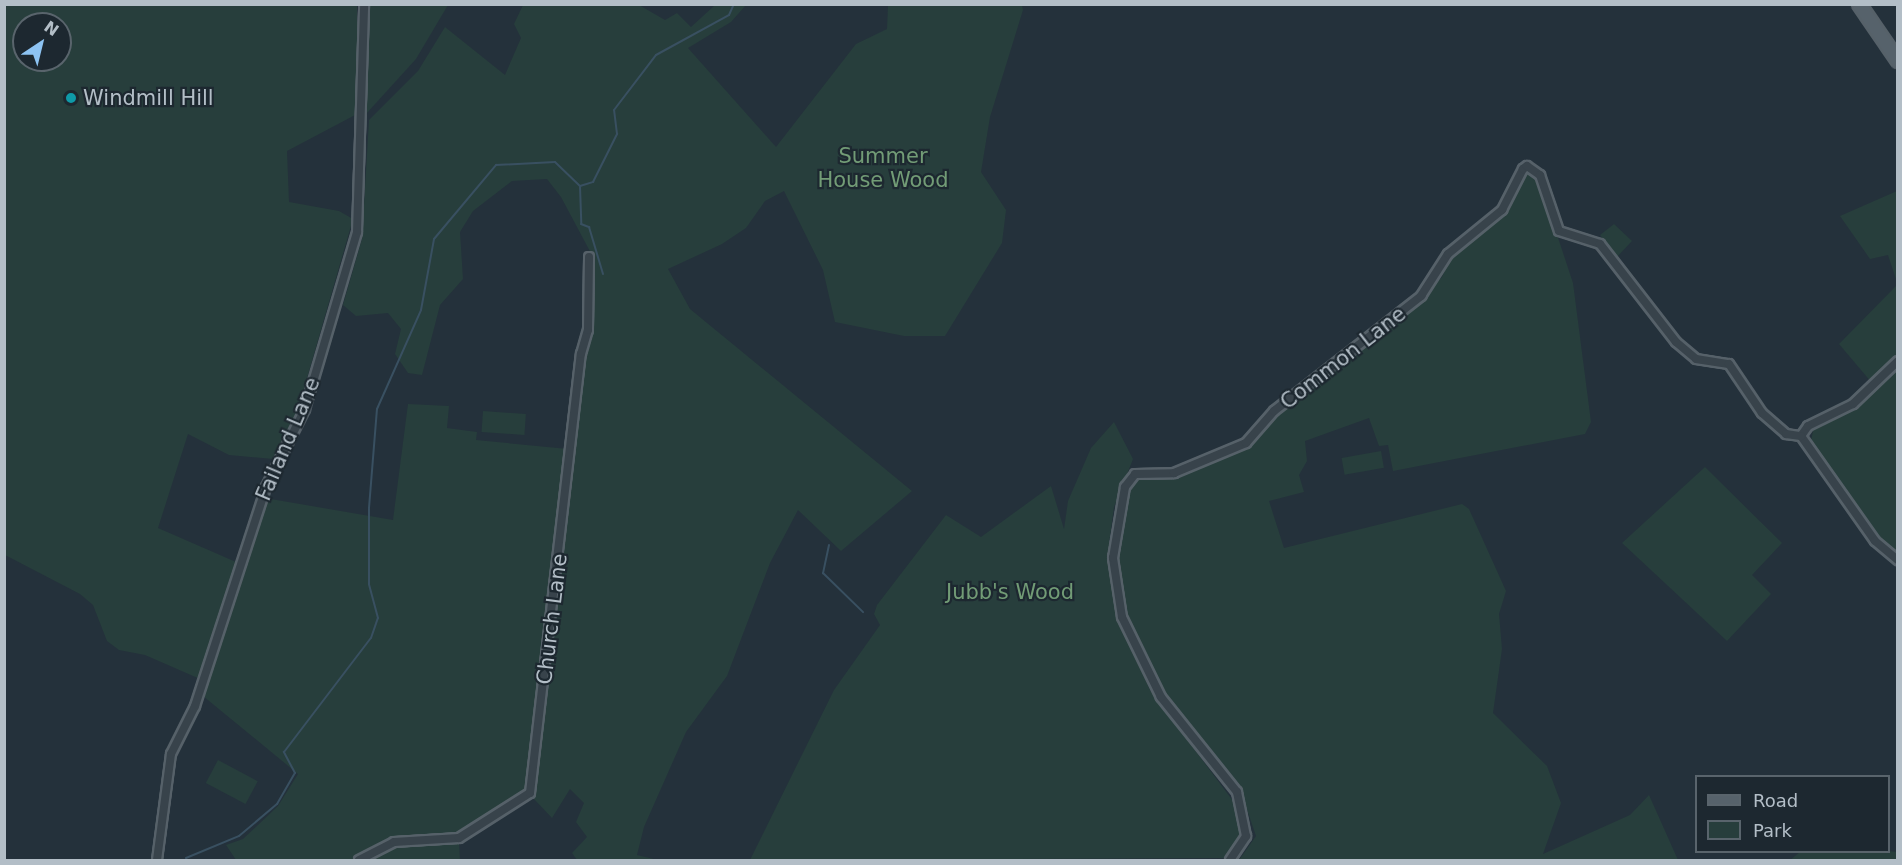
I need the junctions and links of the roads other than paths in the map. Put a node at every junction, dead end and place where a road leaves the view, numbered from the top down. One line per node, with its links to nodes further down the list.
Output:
1 (364, 4): 8 (street, Failand Lane)
2 (1859, 4): 3 (main road)
3 (1898, 61)
4 (590, 257): 9 (street, Church Lane)
5 (1898, 361): 6 (street)
6 (1800, 436): 7 (street); 10 (street, Common Lane)
7 (1898, 560)
8 (157, 861)
9 (359, 861)
10 (1230, 861)

